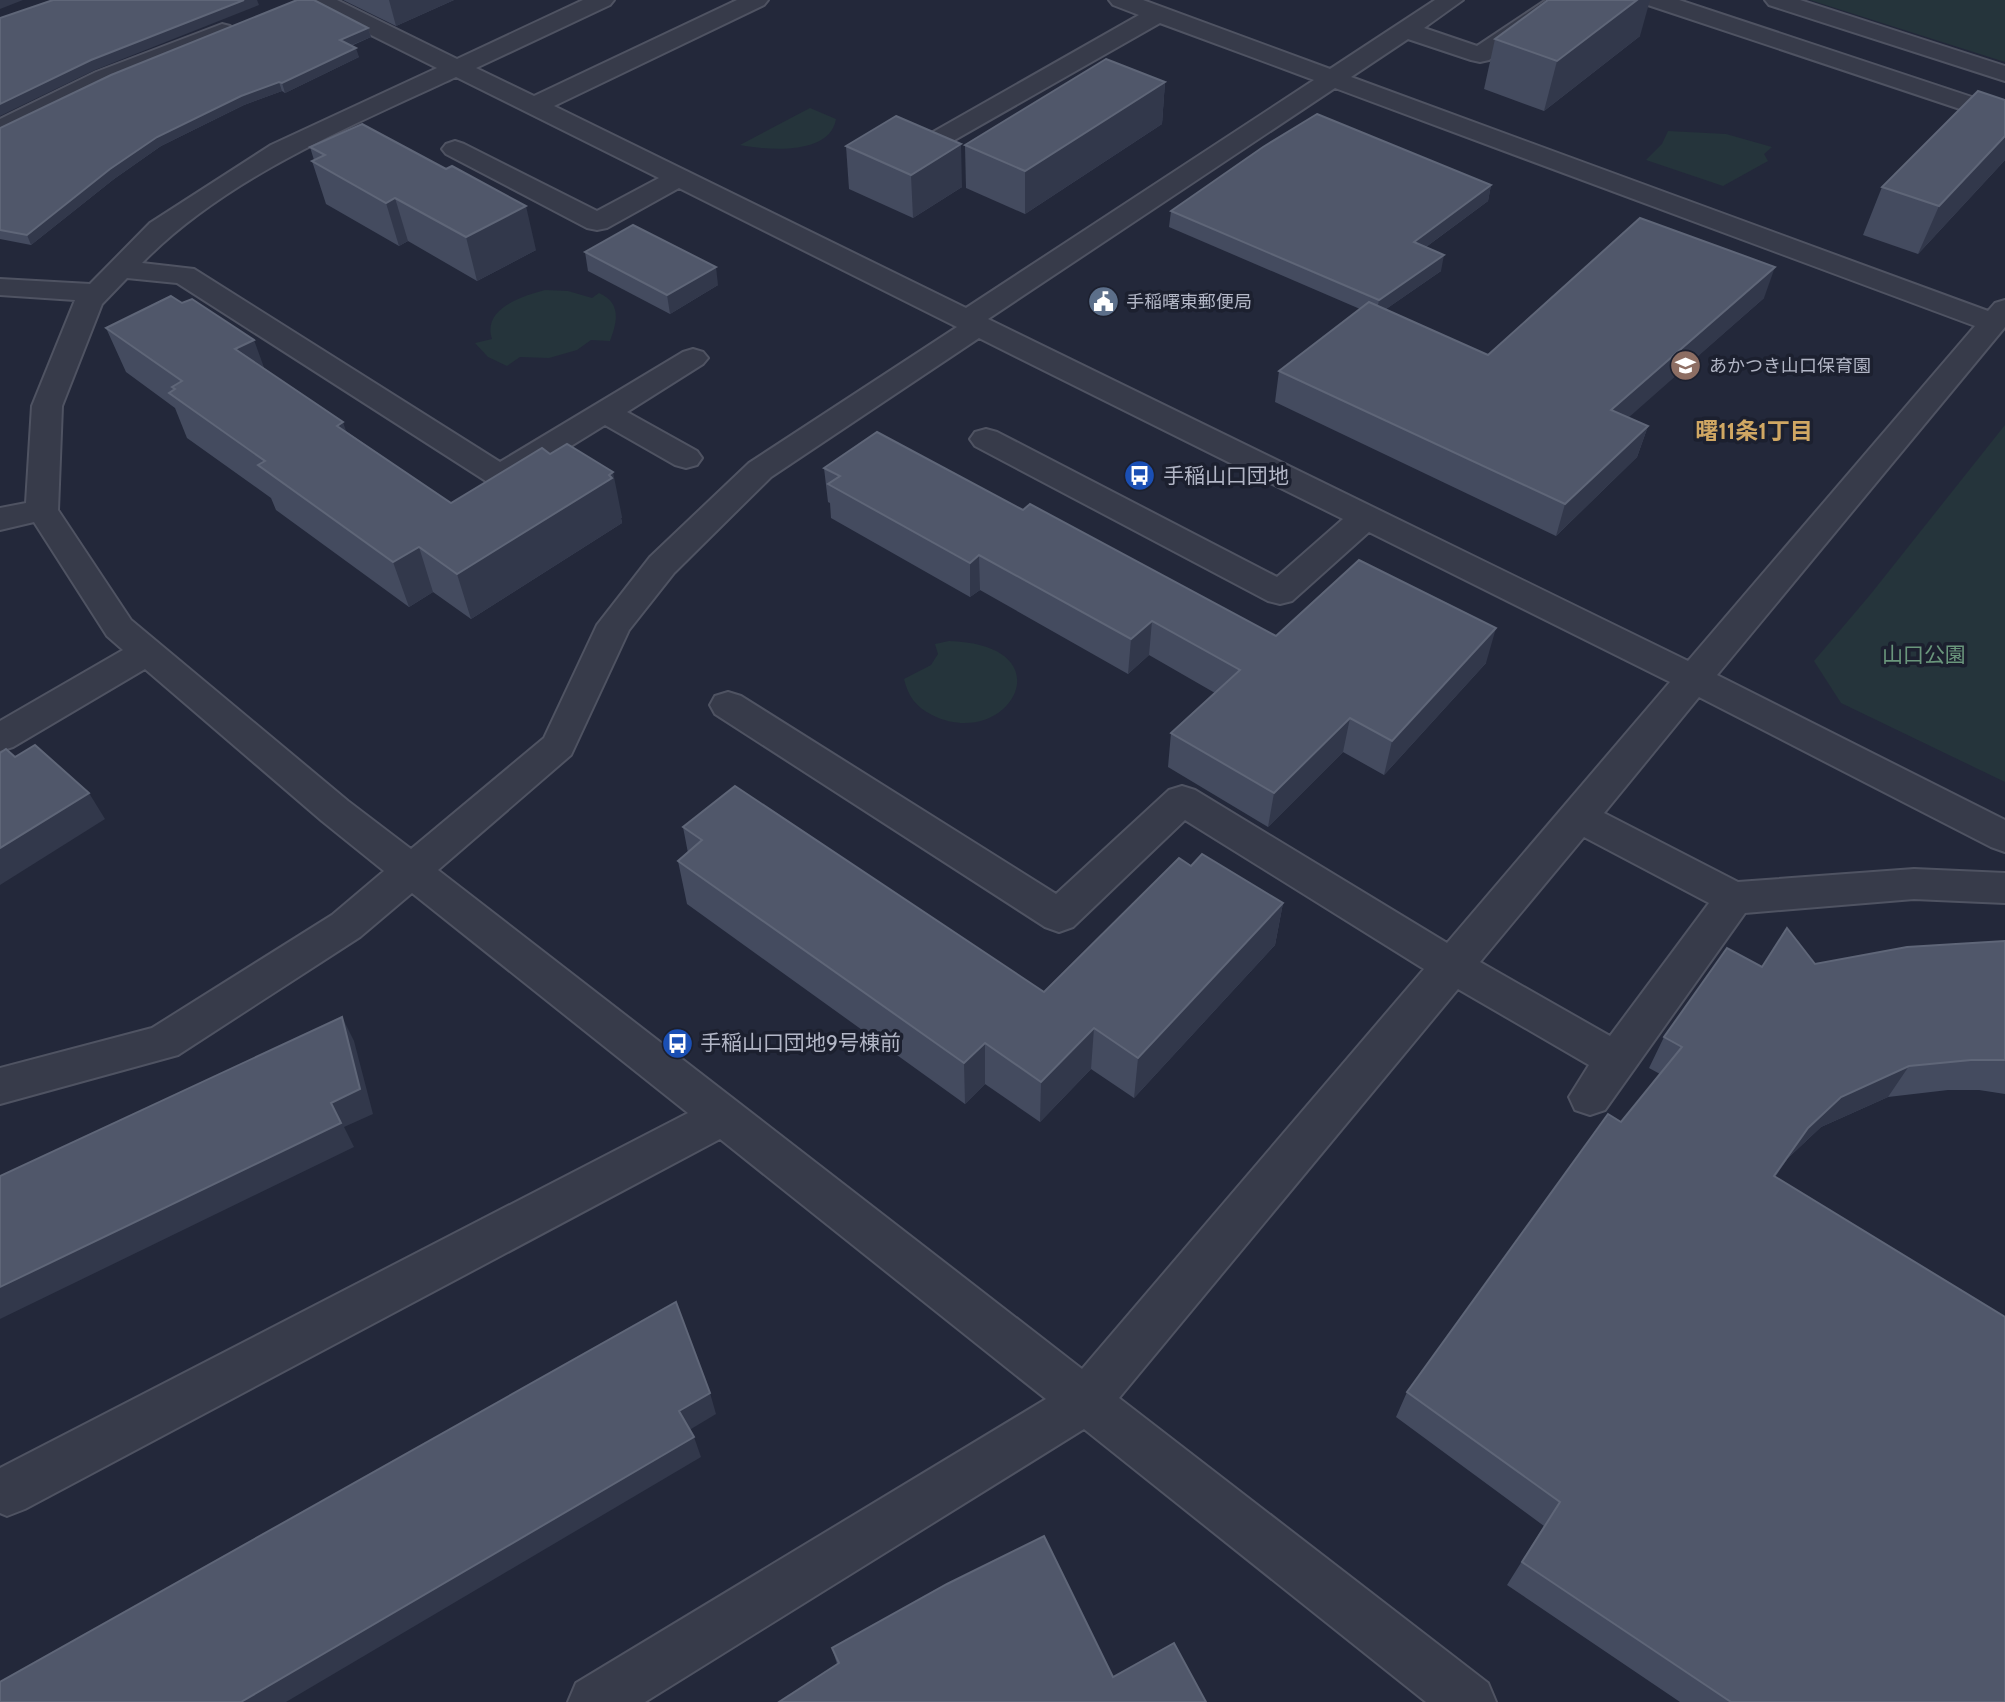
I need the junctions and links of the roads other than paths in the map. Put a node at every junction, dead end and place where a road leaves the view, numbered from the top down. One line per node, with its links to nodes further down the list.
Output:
1 (319, 0): 14 (street)
2 (602, 0): 14 (street)
3 (756, 0): 17 (street)
4 (1121, 0): 10 (street)
5 (1451, 0): 13 (street)
6 (1562, 0): 13 (street)
7 (1656, 0): 12 (street)
8 (1777, 0): 15 (street)
9 (1749, 8): 12 (street)
10 (1158, 14): 16 (street); 20 (street)
11 (248, 20): 19 (street)
12 (1730, 24): 18 (street)
13 (1406, 30): 16 (street)
14 (456, 68): 17 (street); 23 (street)
15 (2005, 74)
16 (1333, 78): 25 (street); 26 (street)
17 (534, 106): 22 (street)
18 (2005, 116)
19 (0, 129)
20 (928, 145)
21 (455, 149): 22 (street)
22 (679, 178): 26 (street)
23 (109, 281): 24 (street); 28 (street); 31 (street)
24 (0, 286)
25 (1999, 316): 35 (street)
26 (973, 323): 32 (street); 40 (street)
27 (693, 358): 28 (street)
28 (605, 412): 30 (street)
29 (986, 439): 32 (street)
30 (686, 458)
31 (41, 510): 33 (street); 34 (street)
32 (1366, 517): 35 (street)
33 (0, 519)
34 (147, 652): 37 (street); 40 (street)
35 (1694, 679): 38 (street); 39 (street)
36 (728, 705): 43 (street)
37 (0, 737)
38 (1579, 817): 42 (street); 43 (street)
39 (2005, 837)
40 (411, 871): 45 (street); 47 (street)
41 (2005, 888): 42 (street)
42 (1734, 898): 44 (street)
43 (1452, 966): 44 (street); 48 (street)
44 (1618, 1061): 46 (street)
45 (0, 1086)
46 (1590, 1097)
47 (724, 1116): 48 (street); 49 (street)
48 (1086, 1401): 50 (street); 51 (street)
49 (7, 1491)
50 (596, 1702)
51 (1469, 1702)

